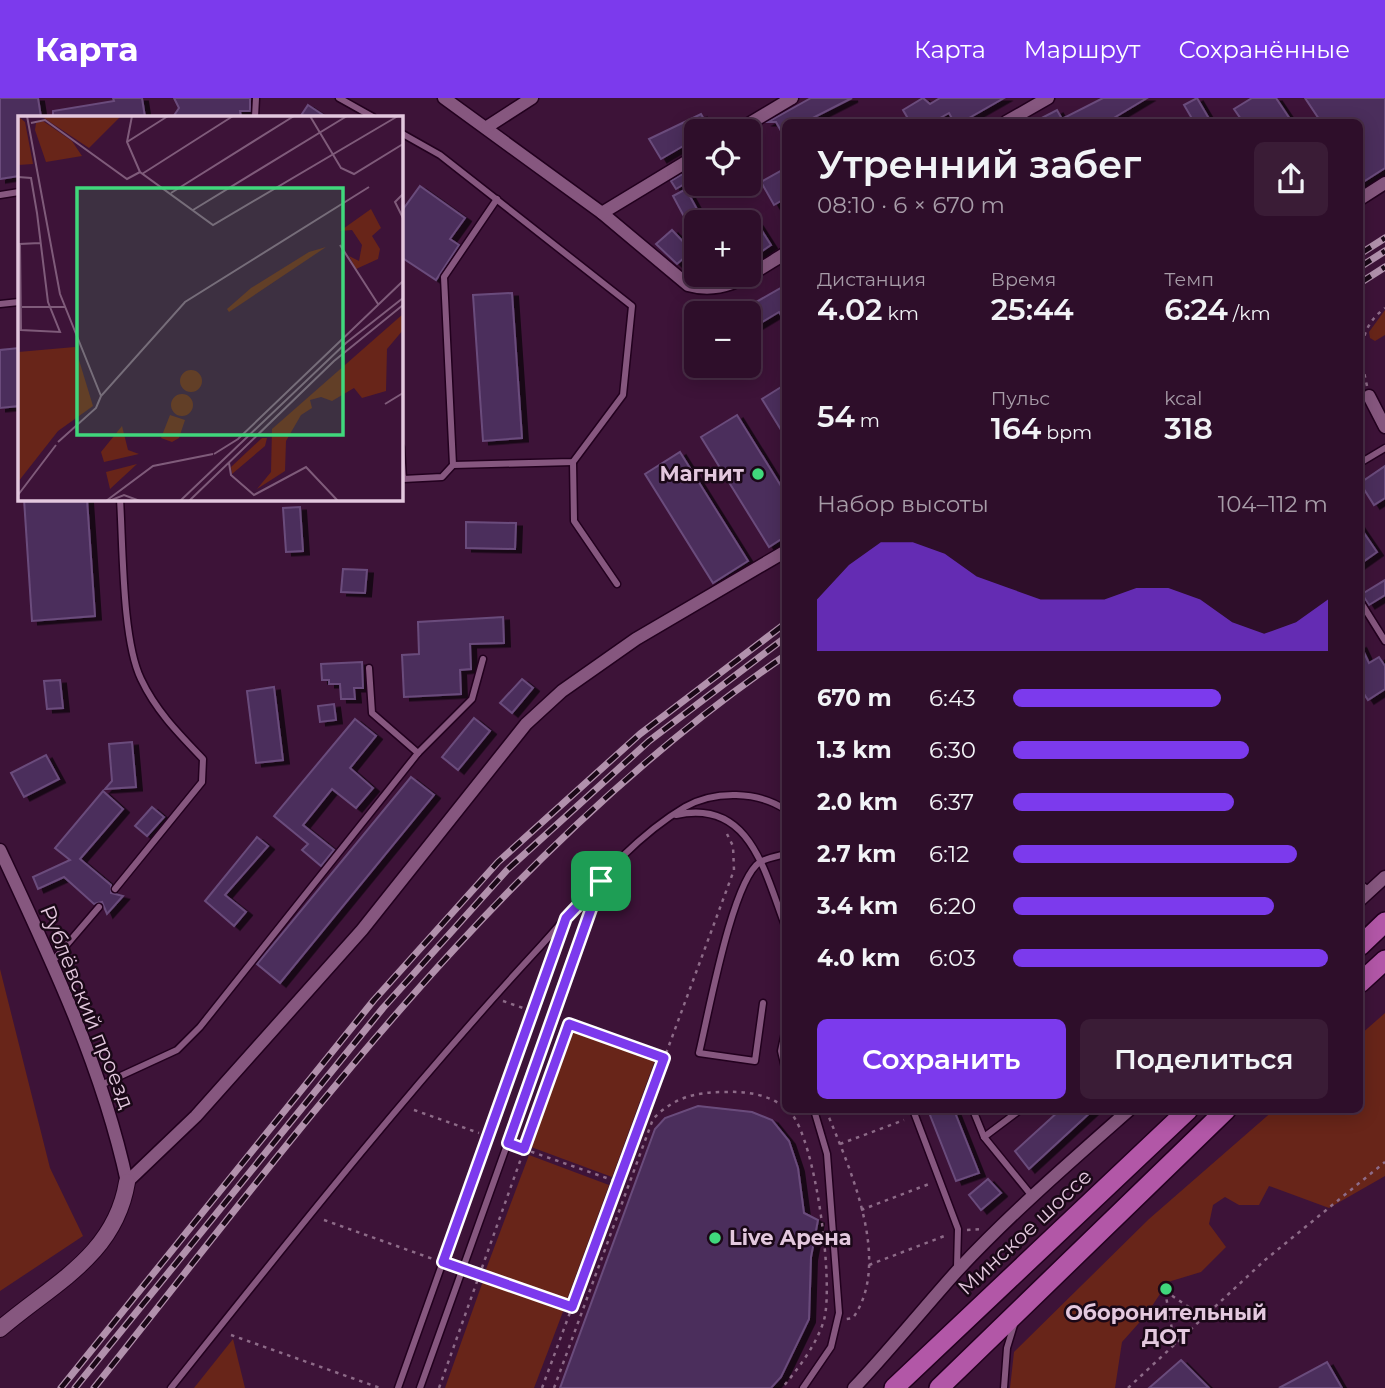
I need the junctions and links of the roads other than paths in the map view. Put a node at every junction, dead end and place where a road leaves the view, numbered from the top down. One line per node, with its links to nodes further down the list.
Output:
1 (256, 98): 7 (lane)
2 (339, 98): 8 (lane)
3 (444, 98): 11 (street)
4 (531, 98): 11 (street)
5 (792, 98): 9 (street)
6 (1048, 98): 10 (street)
7 (255, 116)
8 (371, 116)
9 (757, 119)
10 (1011, 119)
11 (487, 127): 19 (street)
12 (402, 134): 18 (lane)
13 (684, 163): 19 (street)
14 (1385, 183): 17 (street)
15 (18, 192): 16 (lane)
16 (0, 195)
17 (1363, 197)
18 (497, 199): 27 (lane); 29 (lane)
19 (602, 213): 20 (street)
20 (782, 255)
21 (18, 302): 22 (lane)
22 (0, 304)
23 (1369, 396): 24 (street)
24 (1385, 427)
25 (1385, 449): 26 (lane)
26 (1363, 461)
27 (573, 462): 29 (lane); 32 (lane)
28 (402, 463): 29 (lane)
29 (453, 465)
30 (120, 500): 45 (lane)
31 (782, 553): 65 (street)
32 (617, 584)
33 (1363, 606): 34 (lane)
34 (1385, 641)
35 (483, 659): 37 (lane)
36 (369, 668): 37 (lane)
37 (418, 753): 56 (lane)
38 (782, 808): 39 (lane)
39 (671, 817): 42 (lane); 44 (lane)
40 (0, 850): 53 (street, Рублёвский проезд)
41 (782, 855): 42 (lane)
42 (760, 862): 49 (lane); 55 (lane)
43 (1385, 877): 46 (street)
44 (601, 881): 48 (lane); 73 (lane)
45 (115, 889)
46 (1363, 892)
47 (99, 907): 53 (lane)
48 (566, 918): 71 (lane); 72 (lane)
49 (782, 918)
50 (1385, 922): 51 (highway)
51 (1363, 943)
52 (1385, 960): 54 (highway)
53 (51, 964): 56 (street, Рублёвский проезд)
54 (1363, 980)
55 (763, 1003)
56 (101, 1085): 65 (street, Рублёвский проезд)
57 (815, 1113): 74 (lane)
58 (914, 1113): 67 (lane)
59 (974, 1113): 64 (lane)
60 (1016, 1113): 64 (lane)
61 (1126, 1113): 66 (street)
62 (1185, 1113): 70 (highway, Минское шоссе)
63 (1223, 1113): 68 (highway)
64 (984, 1138): 66 (lane)
65 (127, 1182): 69 (street)
66 (1032, 1196): 67 (street)
67 (956, 1272): 75 (street)
68 (1022, 1307): 78 (highway); 79 (lane)
69 (0, 1329)
70 (936, 1348): 76 (street); 77 (highway, Минское шоссе)
71 (171, 1388)
72 (398, 1388)
73 (420, 1388)
74 (803, 1388)
75 (854, 1388)
76 (884, 1388)
77 (894, 1388)
78 (939, 1388)
79 (1004, 1388)

